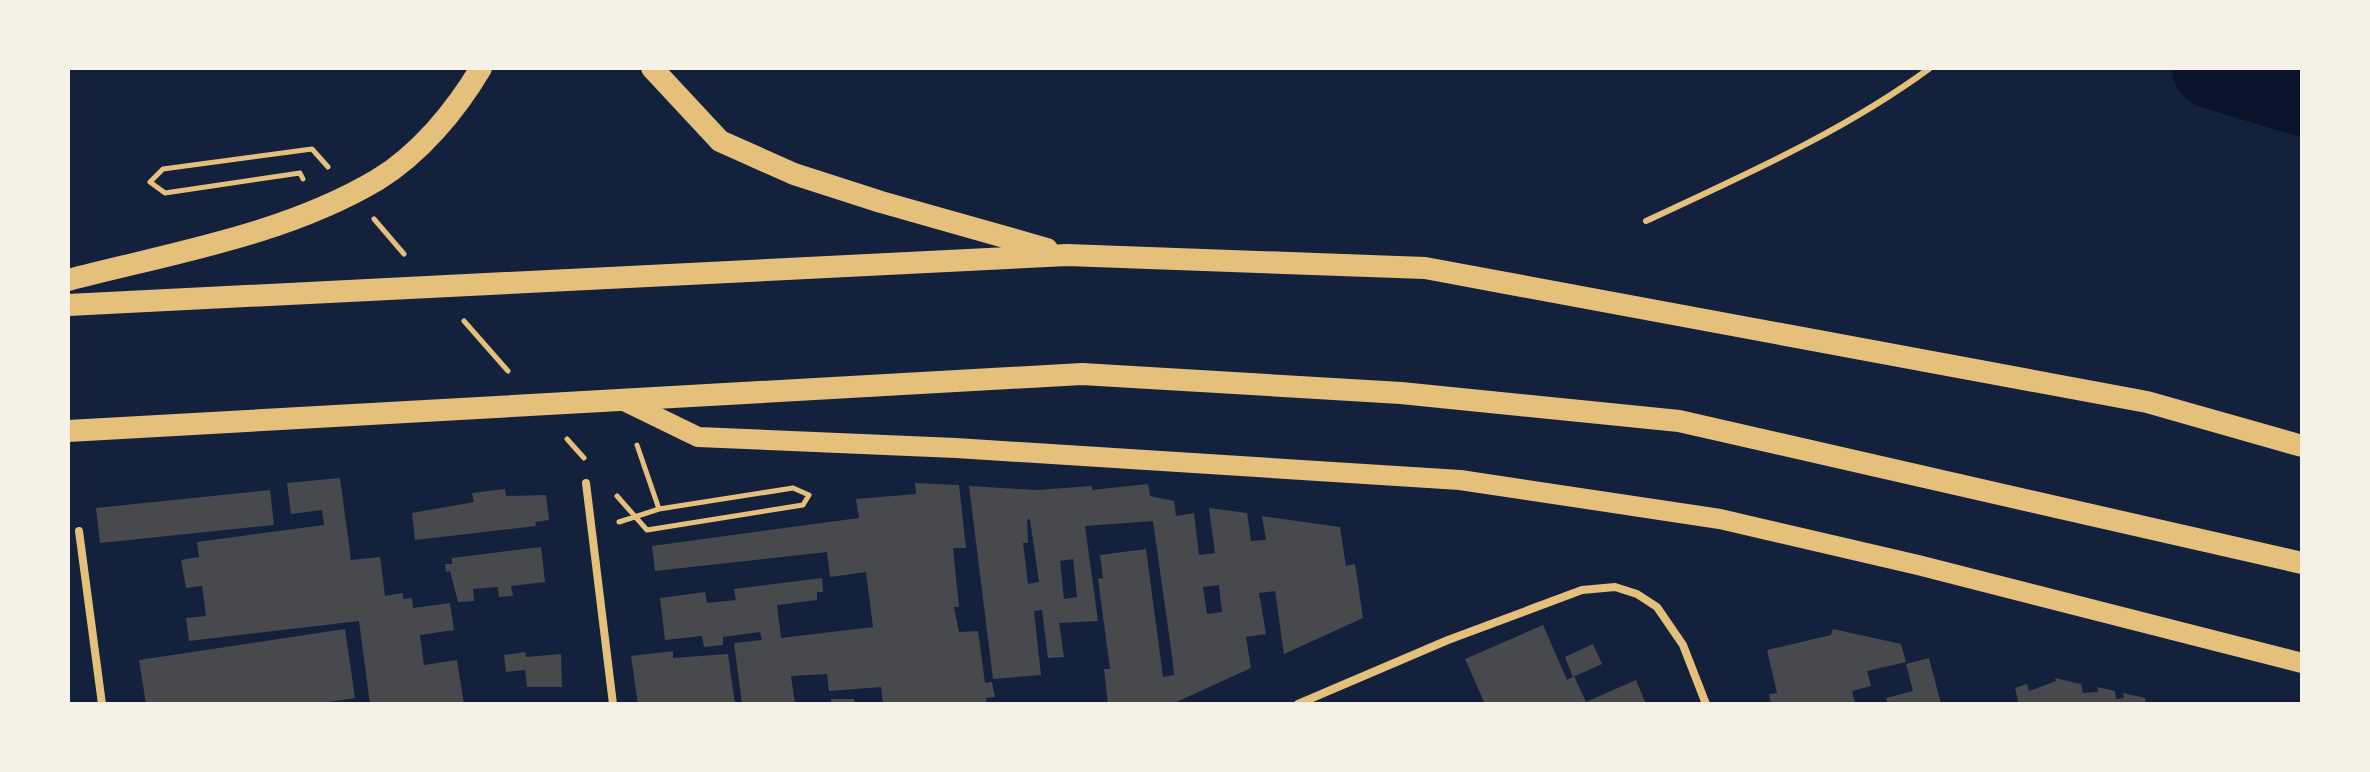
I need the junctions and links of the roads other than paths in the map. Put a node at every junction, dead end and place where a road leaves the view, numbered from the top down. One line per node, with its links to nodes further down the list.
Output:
1 (481, 68): 6 (highway)
2 (652, 68): 5 (highway)
3 (1930, 68): 4 (lane)
4 (1646, 221)
5 (1067, 255): 7 (highway); 10 (highway)
6 (68, 280)
7 (68, 305)
8 (620, 399): 9 (highway); 13 (highway); 14 (main road)
9 (68, 431)
10 (2302, 446)
11 (586, 483): 16 (street)
12 (79, 531): 15 (street)
13 (2302, 563)
14 (2302, 663)
15 (102, 704)
16 (613, 704)
17 (1298, 704): 18 (street)
18 (1706, 704)

